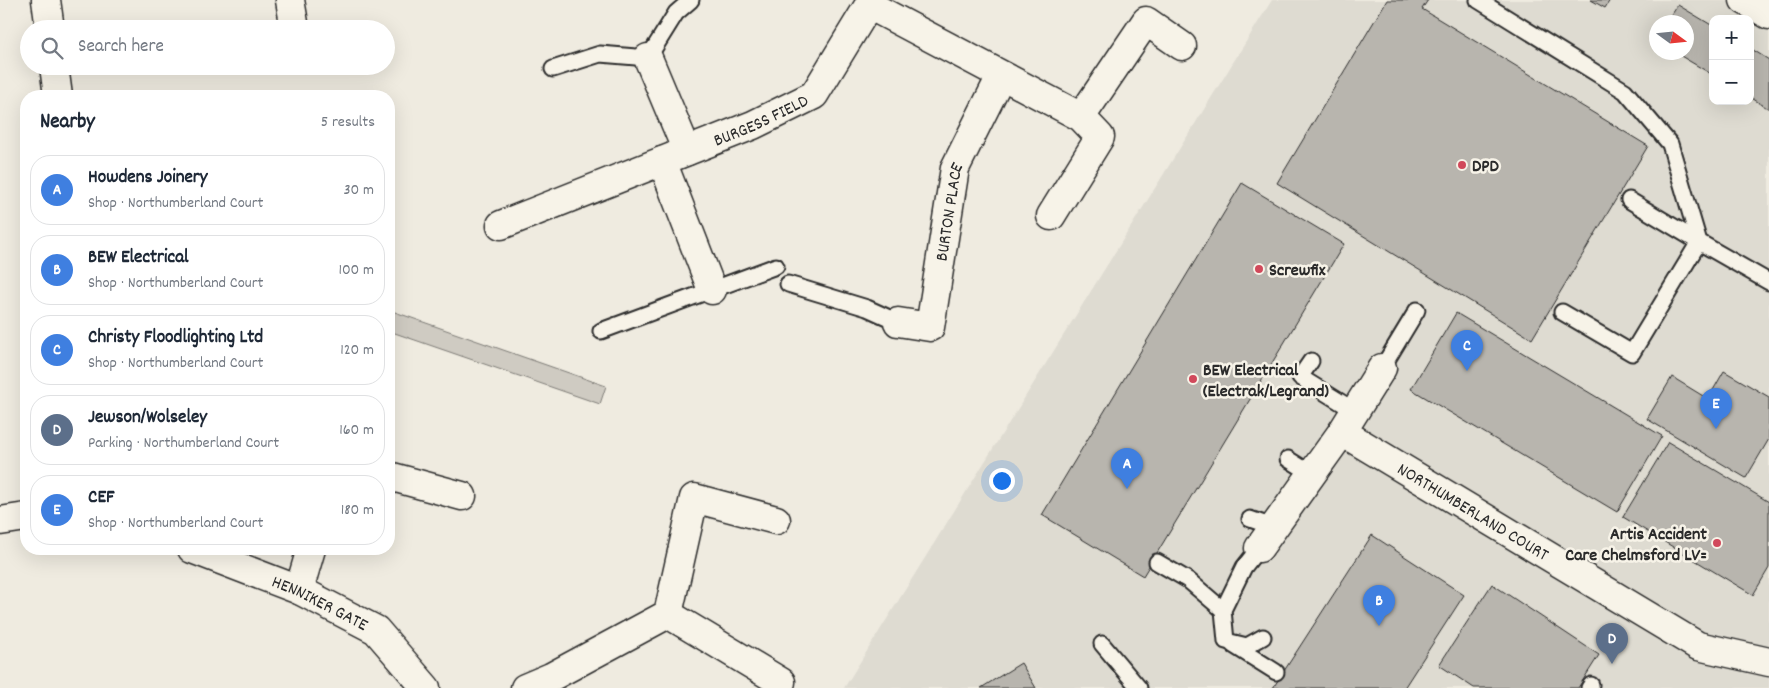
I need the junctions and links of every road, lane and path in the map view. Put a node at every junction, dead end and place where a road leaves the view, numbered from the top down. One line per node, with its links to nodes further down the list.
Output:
1 (46, 0): 8 (street)
2 (290, 0): 9 (street)
3 (691, 0): 11 (lane)
4 (1478, 0): 22 (lane)
5 (1744, 0): 7 (street)
6 (870, 2): 14 (street); 17 (street, BURGESS FIELD)
7 (1769, 15)
8 (49, 20)
9 (293, 20)
10 (1182, 46): 16 (street)
11 (648, 58): 12 (lane); 17 (street)
12 (552, 69)
13 (55, 75): 15 (street)
14 (1001, 76): 16 (street); 29 (street, BURTON PLACE)
15 (57, 90)
16 (1081, 117): 20 (street)
17 (687, 151): 18 (street, BURGESS FIELD)
18 (662, 161): 21 (street, BURGESS FIELD); 26 (street)
19 (1629, 200): 22 (lane)
20 (1052, 216)
21 (501, 225)
22 (1700, 242): 24 (lane); 28 (lane)
23 (776, 266): 26 (lane)
24 (1769, 282)
25 (788, 284): 29 (lane)
26 (712, 290): 30 (lane)
27 (1417, 310): 32 (lane)
28 (1562, 312)
29 (898, 322)
30 (601, 331)
31 (1311, 361): 33 (lane)
32 (1382, 368): 33 (street)
33 (1348, 422): 35 (street); 51 (street, NORTHUMBERLAND COURT)
34 (1288, 460): 35 (lane)
35 (1312, 474): 41 (street)
36 (395, 478): 37 (street)
37 (462, 496)
38 (20, 518): 40 (street)
39 (776, 520): 47 (street)
40 (0, 521)
41 (1261, 531): 46 (lane)
42 (208, 555): 45 (street, HENNIKER GATE)
43 (309, 555): 45 (street)
44 (1157, 562): 46 (lane)
45 (299, 590): 54 (street, HENNIKER GATE)
46 (1224, 610): 49 (lane)
47 (668, 614): 53 (street); 55 (street)
48 (1263, 637): 49 (lane)
49 (1226, 640): 52 (lane)
50 (1102, 644): 56 (lane)
51 (1769, 662)
52 (1276, 672)
53 (779, 685)
54 (426, 688)
55 (525, 688)
56 (1140, 688)

